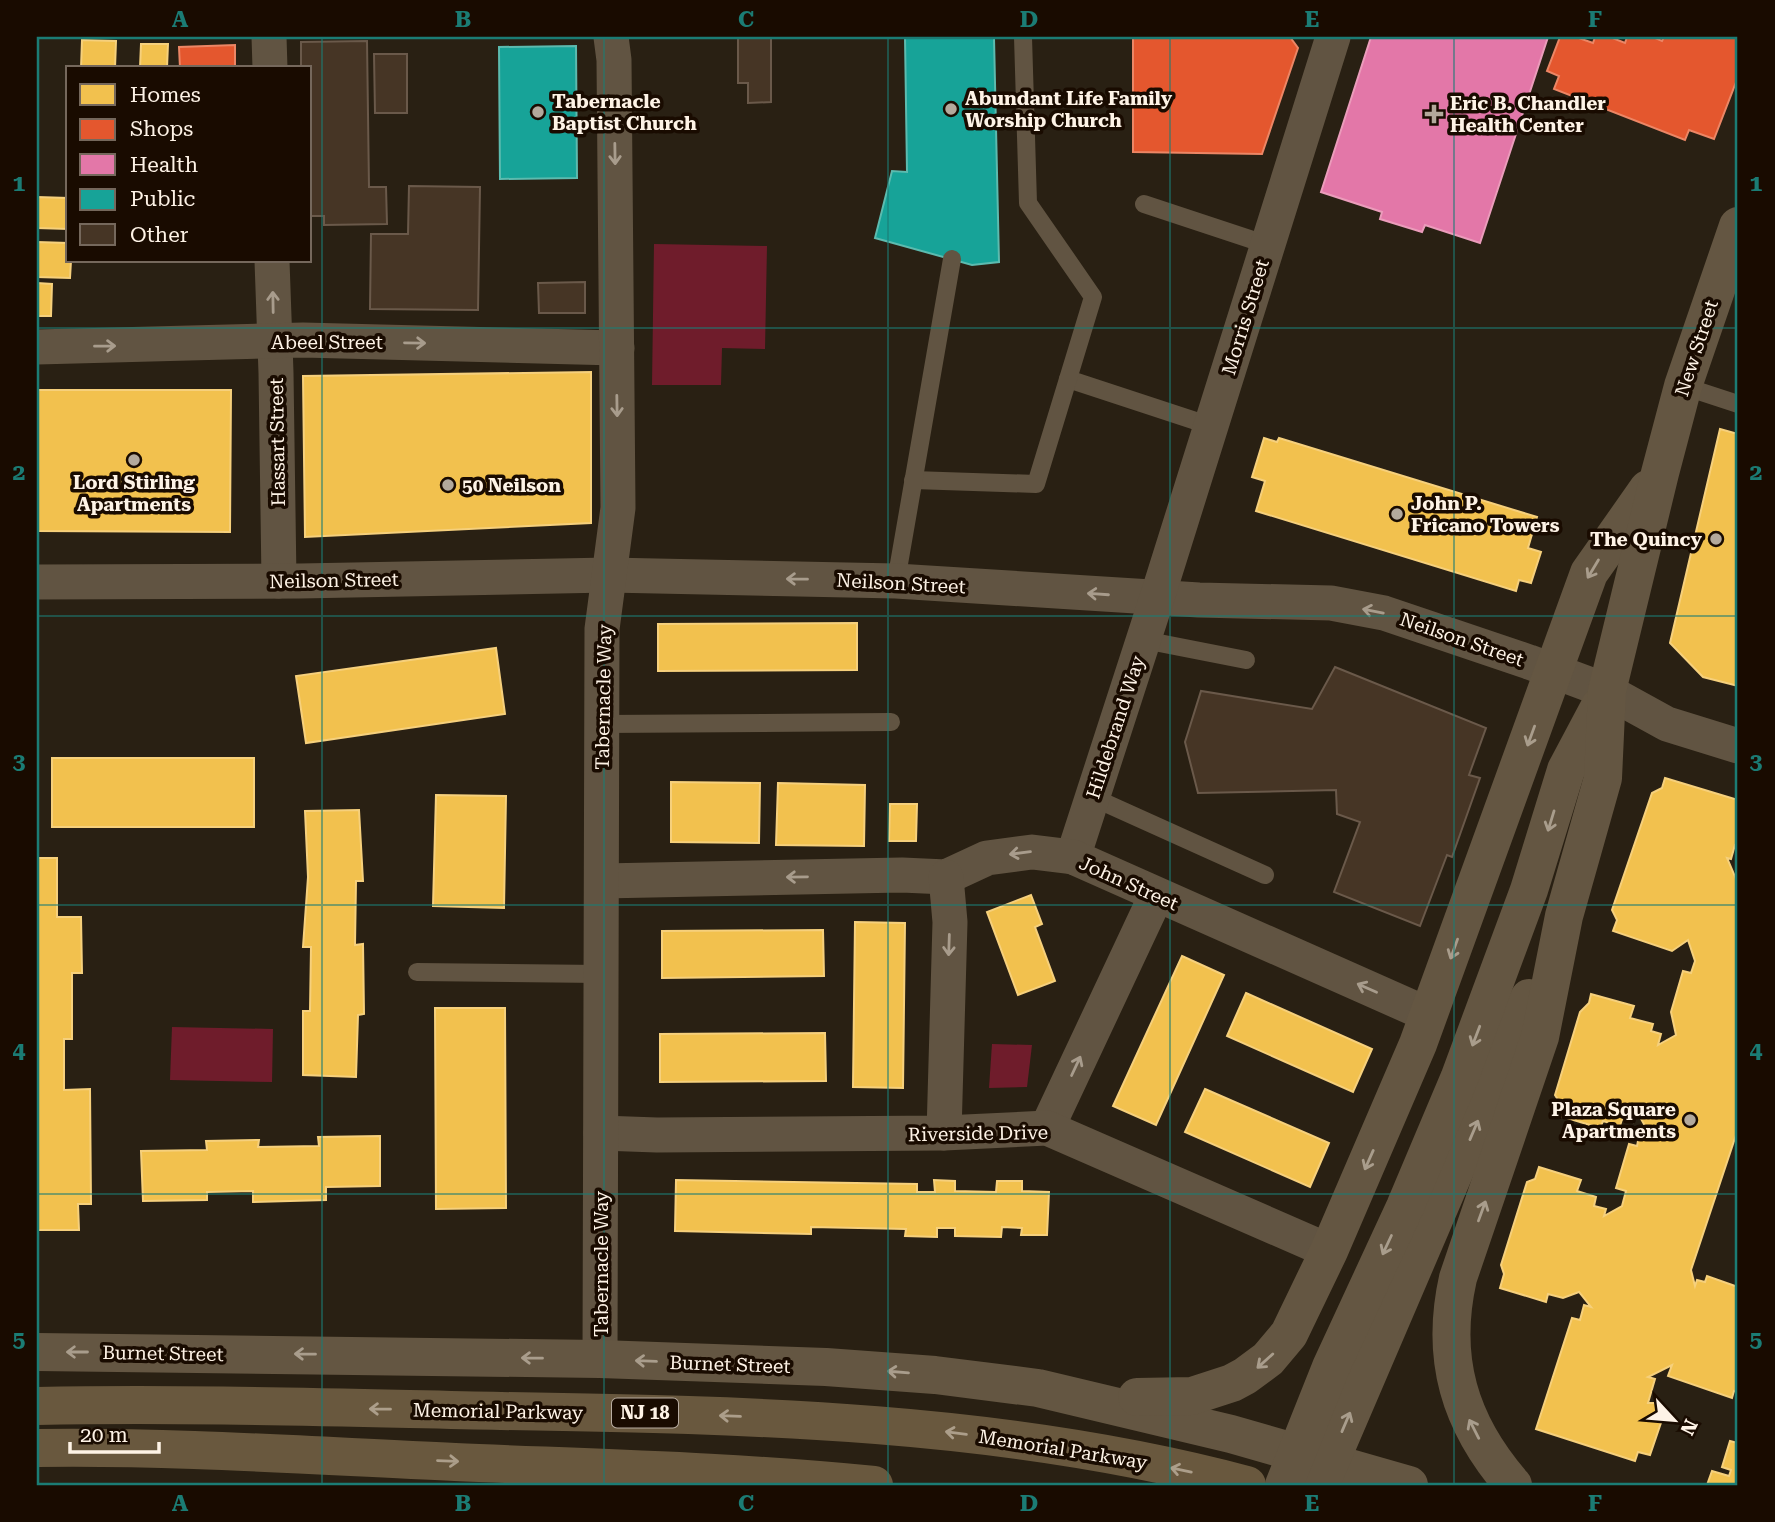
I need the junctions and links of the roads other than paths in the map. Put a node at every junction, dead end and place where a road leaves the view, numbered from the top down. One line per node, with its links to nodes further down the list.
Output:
1 (269, 37): 5 (street)
2 (611, 37): 13 (street, Tabernacle Way, one-way to 13)
3 (1023, 37): 14 (lane)
4 (1333, 37): 8 (street, Morris Street)
5 (270, 66)
6 (1144, 204): 8 (lane)
7 (1738, 226): 15 (main road, New Street)
8 (1268, 245): 17 (street, Morris Street)
9 (952, 259): 19 (lane)
10 (272, 262): 11 (street, Hassart Street, one-way to 10)
11 (274, 342): 12 (street, Abeel Street, one-way to 11); 13 (street, Abeel Street, one-way to 13); 21 (street, Hassart Street)
12 (37, 347)
13 (617, 348): 20 (street, Tabernacle Way, one-way to 20)
14 (1068, 379): 17 (lane); 19 (lane)
15 (1683, 386): 16 (lane); 18 (main road, New Street)
16 (1738, 404)
17 (1211, 426): 24 (street, Morris Street)
18 (1660, 473): 27 (main road, New Street, one-way to 27); 28 (main road, New Street)
19 (913, 480): 22 (lane)
20 (609, 575): 21 (street, Neilson Street); 22 (street, Neilson Street, one-way to 20); 30 (street, Tabernacle Way)
21 (279, 581): 23 (street, Neilson Street)
22 (896, 581): 24 (street, Neilson Street, one-way to 22)
23 (37, 582)
24 (1157, 598): 25 (street, Hildebrand Way); 27 (street, Neilson Street, one-way to 24)
25 (1144, 640): 26 (lane); 32 (street, Hildebrand Way)
26 (1246, 660)
27 (1554, 671): 28 (street, Neilson Street); 41 (main road, New Street, one-way to 41)
28 (1607, 691): 31 (street, Neilson Street); 38 (main road); 46 (main road, one-way to 46)
29 (891, 722): 30 (lane)
30 (602, 724): 36 (street, Tabernacle Way)
31 (1738, 746)
32 (1093, 797): 33 (street, Hildebrand Way); 34 (lane)
33 (1073, 857): 35 (street, John Street, one-way to 35); 37 (street, John Street)
34 (1265, 875)
35 (946, 877): 36 (street, John Street, one-way to 36); 44 (street, one-way to 44)
36 (601, 881): 40 (street, Tabernacle Way)
37 (1156, 895): 41 (street, John Street, one-way to 37); 42 (street, one-way to 37)
38 (1564, 916): 46 (main road, one-way to 38); 57 (main road, one-way to 38)
39 (416, 972): 40 (lane)
40 (601, 974): 43 (street, Tabernacle Way)
41 (1429, 1015): 45 (main road, New Street, one-way to 45)
42 (1047, 1128): 44 (street, Riverside Drive); 45 (street, Riverside Drive)
43 (601, 1133): 44 (street, Riverside Drive); 48 (street, Tabernacle Way)
44 (944, 1133)
45 (1329, 1251): 49 (main road, New Street, one-way to 49)
46 (1371, 1322): 54 (main road); 55 (main road, one-way to 46)
47 (37, 1352): 48 (main road, Burnet Street, one-way to 47)
48 (600, 1359): 49 (main road, Burnet Street, one-way to 48)
49 (1038, 1388): 56 (main road, Burnet Street)
50 (37, 1406): 53 (highway, Memorial Parkway / NJ 18, one-way to 50)
51 (37, 1448): 52 (highway, one-way to 52)
52 (874, 1485)
53 (1247, 1485)
54 (1284, 1485)
55 (1320, 1485)
56 (1409, 1485)
57 (1513, 1485)

